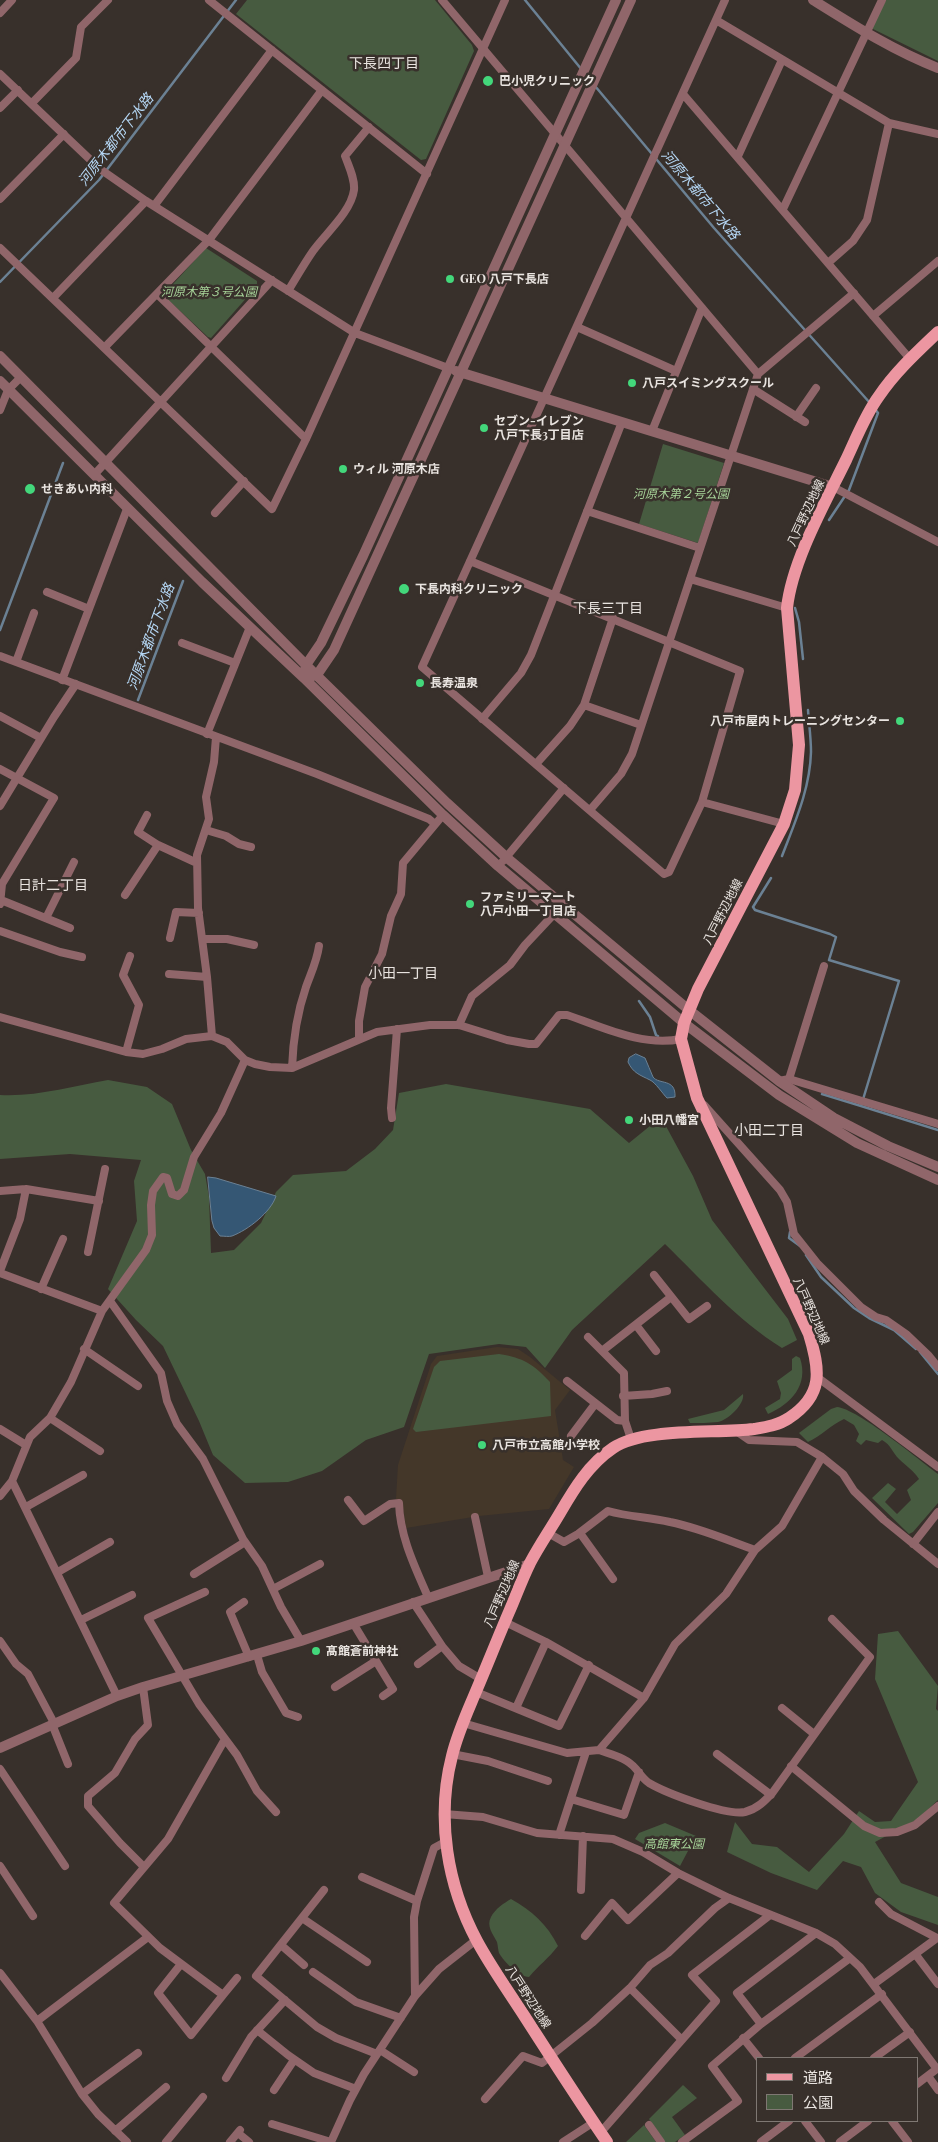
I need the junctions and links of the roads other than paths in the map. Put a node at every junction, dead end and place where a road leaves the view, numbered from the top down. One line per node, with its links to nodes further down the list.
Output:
1 (12, 0): 11 (street)
2 (108, 0): 23 (street)
3 (209, 0): 15 (street)
4 (442, 0): 14 (street)
5 (506, 0): 14 (street)
6 (616, 0): 28 (street)
7 (631, 0): 30 (street)
8 (725, 0): 12 (street)
9 (813, 0): 13 (street)
10 (882, 0): 13 (street)
11 (0, 13)
12 (716, 20): 16 (street); 22 (street)
13 (866, 32): 17 (street); 21 (street)
14 (484, 49): 28 (street); 32 (street)
15 (272, 50): 20 (street); 35 (street)
16 (782, 60): 21 (street); 31 (street)
17 (938, 68)
18 (0, 74): 19 (street)
19 (18, 90): 23 (street); 24 (street)
20 (322, 90): 26 (street); 38 (street)
21 (837, 92): 25 (street); 36 (street)
22 (683, 94): 31 (street); 37 (street)
23 (32, 103): 27 (street)
24 (0, 108)
25 (889, 124): 29 (street); 41 (street)
26 (369, 127): 32 (street); 43 (street)
27 (64, 134): 33 (street); 34 (street)
28 (555, 134): 30 (street); 56 (street)
29 (938, 134)
30 (564, 146): 37 (street); 57 (street)
31 (738, 156): 36 (street)
32 (427, 174): 51 (street)
33 (0, 199)
34 (146, 201): 35 (street); 46 (street)
35 (154, 206): 38 (street)
36 (783, 209): 41 (street)
37 (626, 218): 47 (street); 49 (street)
38 (209, 240): 42 (street); 45 (street)
39 (0, 248): 46 (street)
40 (938, 261): 48 (street)
41 (828, 263): 44 (street)
42 (272, 280): 43 (street); 53 (street)
43 (288, 291): 51 (street)
44 (854, 293): 48 (street); 59 (street)
45 (157, 294): 52 (street); 53 (street)
46 (52, 298): 52 (street)
47 (702, 308): 58 (street); 59 (street)
48 (873, 316): 55 (street)
49 (577, 327): 58 (street); 65 (street)
50 (938, 332): 55 (main road, 八戸野辺地線)
51 (355, 333): 56 (street); 72 (street)
52 (104, 348): 66 (street)
53 (212, 348): 66 (street); 72 (street)
54 (0, 356): 60 (street)
55 (910, 359): 77 (main road, 八戸野辺地線)
56 (448, 368): 57 (street); 97 (street)
57 (461, 372): 65 (street); 98 (street)
58 (676, 372): 71 (street)
59 (758, 374): 63 (street)
60 (21, 377): 64 (street); 74 (street)
61 (0, 381): 64 (street)
62 (816, 388): 68 (street)
63 (753, 389): 68 (street); 73 (street)
64 (8, 390): 67 (street); 75 (street)
65 (544, 398): 69 (street); 83 (street)
66 (162, 402): 74 (street); 76 (street)
67 (0, 410)
68 (796, 417): 70 (street)
69 (622, 422): 71 (street); 79 (street)
70 (805, 422)
71 (652, 431): 73 (street)
72 (306, 439): 76 (street)
73 (731, 456): 77 (street); 82 (street)
74 (105, 464): 75 (street); 97 (street)
75 (94, 475): 78 (street)
76 (244, 482): 80 (street)
77 (833, 487): 81 (street); 87 (main road, 八戸野辺地線)
78 (128, 509): 88 (street); 91 (street)
79 (587, 511): 82 (street); 86 (street)
80 (215, 513)
81 (938, 542)
82 (700, 548): 84 (street)
83 (470, 561): 86 (street); 104 (street)
84 (690, 579): 87 (street); 92 (street)
85 (47, 592): 88 (street)
86 (554, 594): 90 (street); 104 (street)
87 (787, 608): 119 (main road, 八戸野辺地線)
88 (89, 609): 100 (street)
89 (34, 614): 95 (street)
90 (613, 618): 92 (street); 102 (street)
91 (250, 627): 96 (street); 99 (street)
92 (669, 641): 105 (street); 113 (street)
93 (182, 643): 96 (street)
94 (0, 656): 95 (street)
95 (16, 662): 100 (street)
96 (235, 663): 106 (street)
97 (306, 665): 98 (street); 99 (street)
98 (317, 675): 99 (street); 123 (street)
99 (304, 678): 117 (street)
100 (62, 680): 101 (street)
101 (76, 684): 106 (street); 108 (street)
102 (584, 705): 105 (street); 109 (street)
103 (0, 716): 108 (street)
104 (482, 719): 109 (street)
105 (641, 725): 115 (street)
106 (207, 734): 107 (street)
107 (216, 737): 118 (street); 120 (street)
108 (41, 738): 111 (street)
109 (536, 764): 112 (street)
110 (0, 770): 111 (street)
111 (17, 779): 114 (street); 128 (street)
112 (564, 788): 115 (street); 123 (street)
113 (702, 802): 115 (street); 119 (street)
114 (0, 806)
115 (590, 810)
116 (147, 815): 121 (street)
117 (443, 815): 118 (street); 126 (street)
118 (436, 824): 149 (street)
119 (784, 824): 143 (main road, 八戸野辺地線)
120 (206, 830): 122 (street); 125 (street)
121 (158, 845): 125 (street); 127 (street)
122 (251, 847)
123 (506, 858): 126 (street); 143 (street)
124 (74, 862): 131 (street)
125 (197, 863): 130 (street)
126 (498, 866): 129 (street)
127 (124, 895)
128 (1, 902): 131 (street)
129 (554, 913): 145 (street); 146 (street)
130 (199, 914): 134 (street); 135 (street)
131 (46, 918): 132 (street)
132 (70, 928)
133 (0, 931): 139 (street)
134 (170, 938)
135 (202, 939): 136 (street); 142 (street)
136 (254, 945)
137 (319, 946): 153 (street)
138 (130, 956): 151 (street)
139 (82, 957)
140 (824, 966): 154 (street)
141 (169, 974): 142 (street)
142 (207, 977): 148 (street)
143 (689, 1010): 145 (main road, 八戸野辺地線); 154 (street)
144 (0, 1017): 151 (street)
145 (684, 1023): 150 (main road, 八戸野辺地線); 160 (street)
146 (459, 1025): 147 (street); 150 (street)
147 (397, 1029): 149 (street); 156 (street)
148 (212, 1036): 151 (street); 152 (street)
149 (359, 1038): 153 (street)
150 (681, 1039): 155 (main road, 八戸野辺地線)
151 (126, 1052)
152 (245, 1060): 153 (street); 170 (street)
153 (292, 1068)
154 (784, 1080): 157 (street); 158 (street)
155 (697, 1098): 178 (street); 179 (main road, 八戸野辺地線)
156 (392, 1118)
157 (938, 1124)
158 (938, 1167)
159 (106, 1169): 163 (street)
160 (938, 1180)
161 (26, 1189): 162 (street); 163 (street); 166 (street)
162 (0, 1190)
163 (99, 1201): 165 (street)
164 (63, 1239): 168 (street)
165 (88, 1252)
166 (0, 1272): 168 (street)
167 (654, 1274): 169 (street)
168 (41, 1288): 172 (street)
169 (671, 1297): 171 (street); 173 (street)
170 (110, 1301): 172 (street); 207 (street)
171 (707, 1306)
172 (102, 1312): 175 (street)
173 (636, 1325): 176 (street); 177 (street)
174 (588, 1337): 176 (street)
175 (84, 1349): 181 (street); 185 (street)
176 (602, 1351): 183 (street)
177 (656, 1351)
178 (938, 1367)
179 (818, 1377): 188 (main road, 八戸野辺地線); 194 (street)
180 (567, 1381): 184 (street)
181 (138, 1386)
182 (667, 1391): 183 (street)
183 (623, 1396): 186 (street)
184 (595, 1404): 186 (street); 189 (street)
185 (50, 1418): 191 (street); 192 (street)
186 (625, 1420): 190 (street)
187 (0, 1429): 191 (street)
188 (736, 1431): 190 (main road, 八戸野辺地線); 193 (street)
189 (571, 1436)
190 (631, 1439): 204 (main road, 八戸野辺地線)
191 (26, 1445): 197 (street)
192 (100, 1451)
193 (822, 1457): 208 (street); 209 (street)
194 (938, 1467)
195 (83, 1474): 201 (street)
196 (0, 1482): 198 (street)
197 (12, 1482): 198 (street); 201 (street)
198 (7, 1488): 199 (street)
199 (0, 1496)
200 (348, 1500): 220 (street)
201 (26, 1507): 213 (street)
202 (938, 1512): 208 (street)
203 (475, 1517): 215 (street)
204 (548, 1533): 205 (street); 211 (main road, 八戸野辺地線)
205 (580, 1533): 209 (street); 216 (street)
206 (110, 1542): 213 (street)
207 (245, 1542): 214 (street); 217 (street)
208 (913, 1544): 212 (street)
209 (755, 1550): 242 (street)
210 (320, 1564): 217 (street)
211 (530, 1564): 215 (street); 225 (main road, 八戸野辺地線)
212 (938, 1564)
213 (58, 1572): 224 (street)
214 (194, 1574)
215 (488, 1577): 220 (street)
216 (613, 1580)
217 (274, 1589): 228 (street)
218 (204, 1592): 235 (street)
219 (132, 1594): 224 (street)
220 (428, 1597): 222 (street)
221 (244, 1602): 231 (street)
222 (413, 1602): 226 (street); 230 (street)
223 (832, 1619): 248 (street)
224 (81, 1620): 240 (street)
225 (505, 1622): 229 (street); 236 (main road, 八戸野辺地線)
226 (353, 1623): 228 (street); 232 (street)
227 (0, 1641): 247 (street)
228 (301, 1641): 231 (street)
229 (546, 1642): 234 (street); 243 (street)
230 (442, 1646): 233 (street); 236 (street)
231 (253, 1656): 235 (street); 245 (street)
232 (376, 1661): 238 (street); 241 (street)
233 (418, 1664)
234 (589, 1665): 242 (street); 243 (street)
235 (181, 1676): 237 (street); 249 (street)
236 (481, 1679): 239 (main road, 八戸野辺地線)
237 (143, 1687): 240 (street); 270 (street)
238 (336, 1687)
239 (476, 1692): 243 (street); 246 (main road, 八戸野辺地線)
240 (116, 1696): 247 (street)
241 (383, 1696)
242 (644, 1698): 251 (street)
243 (516, 1708)
244 (782, 1708): 248 (street)
245 (298, 1717)
246 (463, 1723): 252 (street); 253 (main road, 八戸野辺地線)
247 (53, 1724): 250 (street); 255 (street)
248 (814, 1734): 256 (street)
249 (226, 1739): 263 (street); 270 (street)
250 (2, 1745)
251 (599, 1750): 252 (street); 258 (street)
252 (586, 1752): 261 (street)
253 (452, 1754): 259 (street); 264 (main road, 八戸野辺地線)
254 (716, 1754): 260 (street)
255 (68, 1764)
256 (791, 1766): 260 (street); 262 (street)
257 (0, 1769): 269 (street)
258 (638, 1772): 260 (street); 261 (street)
259 (548, 1781)
260 (771, 1795)
261 (571, 1799): 265 (street)
262 (938, 1806)
263 (276, 1812)
264 (444, 1814): 265 (street); 267 (main road, 八戸野辺地線)
265 (559, 1835): 266 (street)
266 (583, 1836): 271 (street); 274 (street)
267 (445, 1842): 276 (street); 284 (main road, 八戸野辺地線)
268 (0, 1866): 279 (street)
269 (65, 1866)
270 (144, 1866): 283 (street)
271 (678, 1873): 275 (street); 282 (street)
272 (362, 1877): 276 (street)
273 (324, 1890): 280 (street)
274 (581, 1890)
275 (729, 1898): 278 (street); 296 (street)
276 (417, 1901): 299 (street)
277 (879, 1902): 286 (street)
278 (770, 1915): 281 (street); 307 (street)
279 (33, 1916)
280 (302, 1918): 285 (street); 288 (street)
281 (816, 1933): 287 (street); 303 (street)
282 (585, 1936)
283 (148, 1937): 289 (street); 302 (street)
284 (476, 1940): 299 (street); 313 (main road, 八戸野辺地線)
285 (280, 1945): 290 (street); 300 (street)
286 (916, 1955): 294 (street); 295 (street)
287 (850, 1958): 294 (street); 303 (street)
288 (367, 1962)
289 (181, 1964): 298 (street); 298 (street)
290 (304, 1965)
291 (312, 1972): 301 (street)
292 (2, 1978): 302 (street)
293 (237, 1978): 298 (street)
294 (874, 1984): 297 (street)
295 (938, 1984)
296 (630, 1988): 307 (street); 313 (street)
297 (882, 1994): 305 (street); 311 (street)
298 (223, 1995)
299 (415, 1996): 301 (street)
300 (285, 2000): 304 (street); 308 (street)
301 (401, 2018): 308 (street)
302 (37, 2021): 324 (street)
303 (761, 2024): 306 (street)
304 (257, 2030): 314 (street); 318 (street)
305 (910, 2032): 312 (street); 315 (street)
306 (743, 2038): 310 (street); 342 (street)
307 (682, 2040): 334 (street)
308 (378, 2052): 316 (street); 321 (street)
309 (138, 2053): 324 (street)
310 (758, 2057)
311 (795, 2057)
312 (875, 2057)
313 (551, 2058): 326 (street); 334 (main road, 八戸野辺地線)
314 (294, 2060): 321 (street); 322 (street)
315 (937, 2068): 317 (street)
316 (414, 2072)
317 (928, 2076): 319 (street); 323 (street)
318 (226, 2078)
319 (918, 2083)
320 (166, 2087): 333 (street)
321 (356, 2089): 339 (street)
322 (274, 2090)
323 (938, 2090)
324 (82, 2094): 333 (street)
325 (203, 2097): 336 (street)
326 (485, 2099)
327 (788, 2122): 343 (street)
328 (806, 2122): 344 (street)
329 (867, 2122): 345 (street)
330 (893, 2122): 346 (street)
331 (272, 2124): 339 (street)
332 (649, 2125): 341 (street)
333 (115, 2131): 335 (street)
334 (600, 2135): 340 (street)
335 (127, 2142)
336 (166, 2142)
337 (230, 2142): 338 (street)
338 (249, 2142)
339 (331, 2142)
340 (563, 2142)
341 (661, 2142)
342 (682, 2142)
343 (761, 2142)
344 (821, 2142)
345 (840, 2142)
346 (908, 2142)

